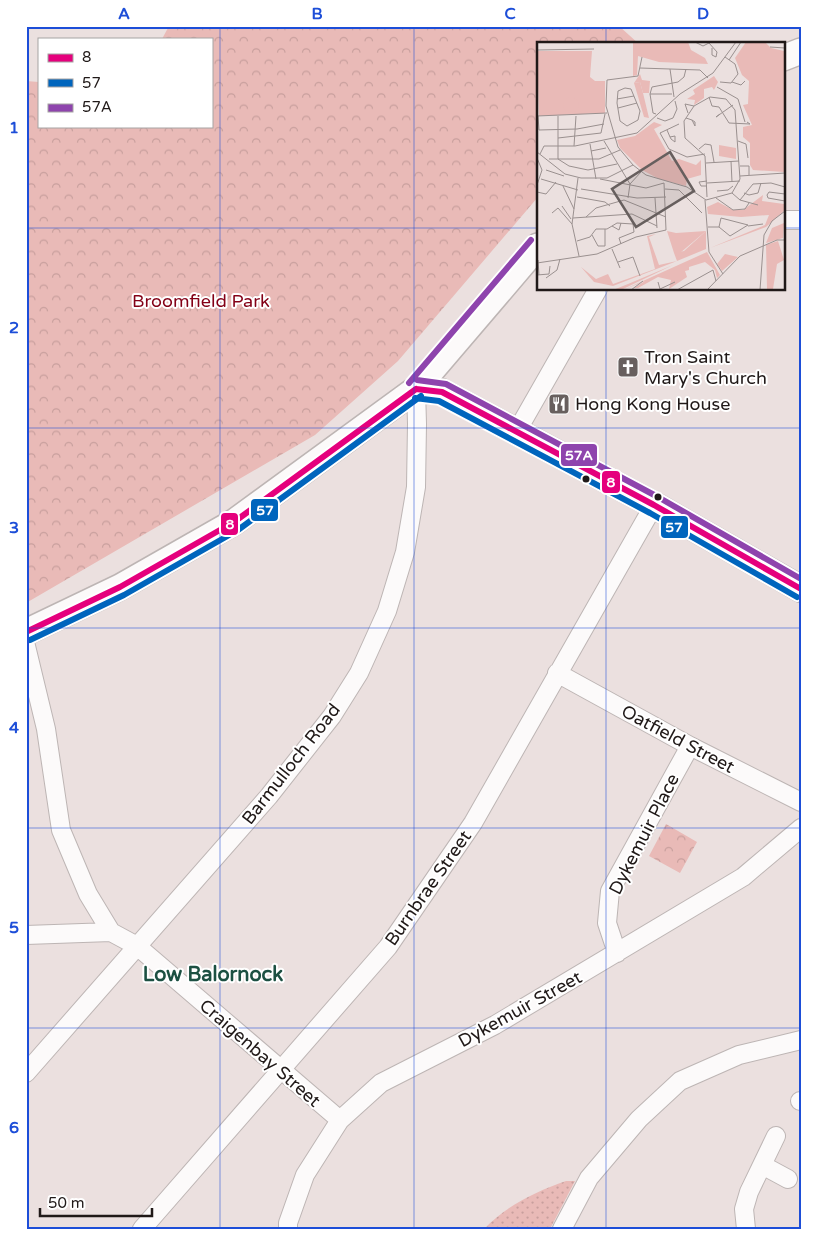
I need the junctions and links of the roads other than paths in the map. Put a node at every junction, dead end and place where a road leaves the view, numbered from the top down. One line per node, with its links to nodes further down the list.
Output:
1 (801, 51): 2 (street)
2 (784, 58)
3 (784, 220): 4 (street)
4 (801, 220)
5 (537, 247): 7 (street)
6 (597, 290): 8 (street)
7 (416, 390): 8 (street); 11 (street); 19 (street, Barmulloch Road)
8 (517, 431): 9 (street)
9 (654, 505): 10 (street); 13 (street, Burnbrae Street)
10 (801, 589)
11 (26, 632)
12 (26, 646): 17 (street, Craigenbay Street)
13 (557, 673): 14 (street, Oatfield Street); 22 (street, Burnbrae Street)
14 (690, 746): 15 (street, Oatfield Street); 20 (street, Dykemuir Place)
15 (801, 802)
16 (801, 828): 20 (street, Dykemuir Street)
17 (112, 932): 18 (street); 19 (street, Craigenbay Street)
18 (26, 935)
19 (137, 946): 22 (street, Craigenbay Street); 23 (street, Barmulloch Road)
20 (617, 953): 24 (street, Dykemuir Street)
21 (801, 1040): 30 (street)
22 (279, 1070): 24 (street, Craigenbay Street); 28 (street, Burnbrae Street)
23 (26, 1073)
24 (340, 1120): 29 (street, Dykemuir Street)
25 (776, 1136): 26 (street)
26 (762, 1166): 27 (street); 31 (street)
27 (788, 1179)
28 (142, 1229)
29 (288, 1229)
30 (562, 1229)
31 (746, 1229)

